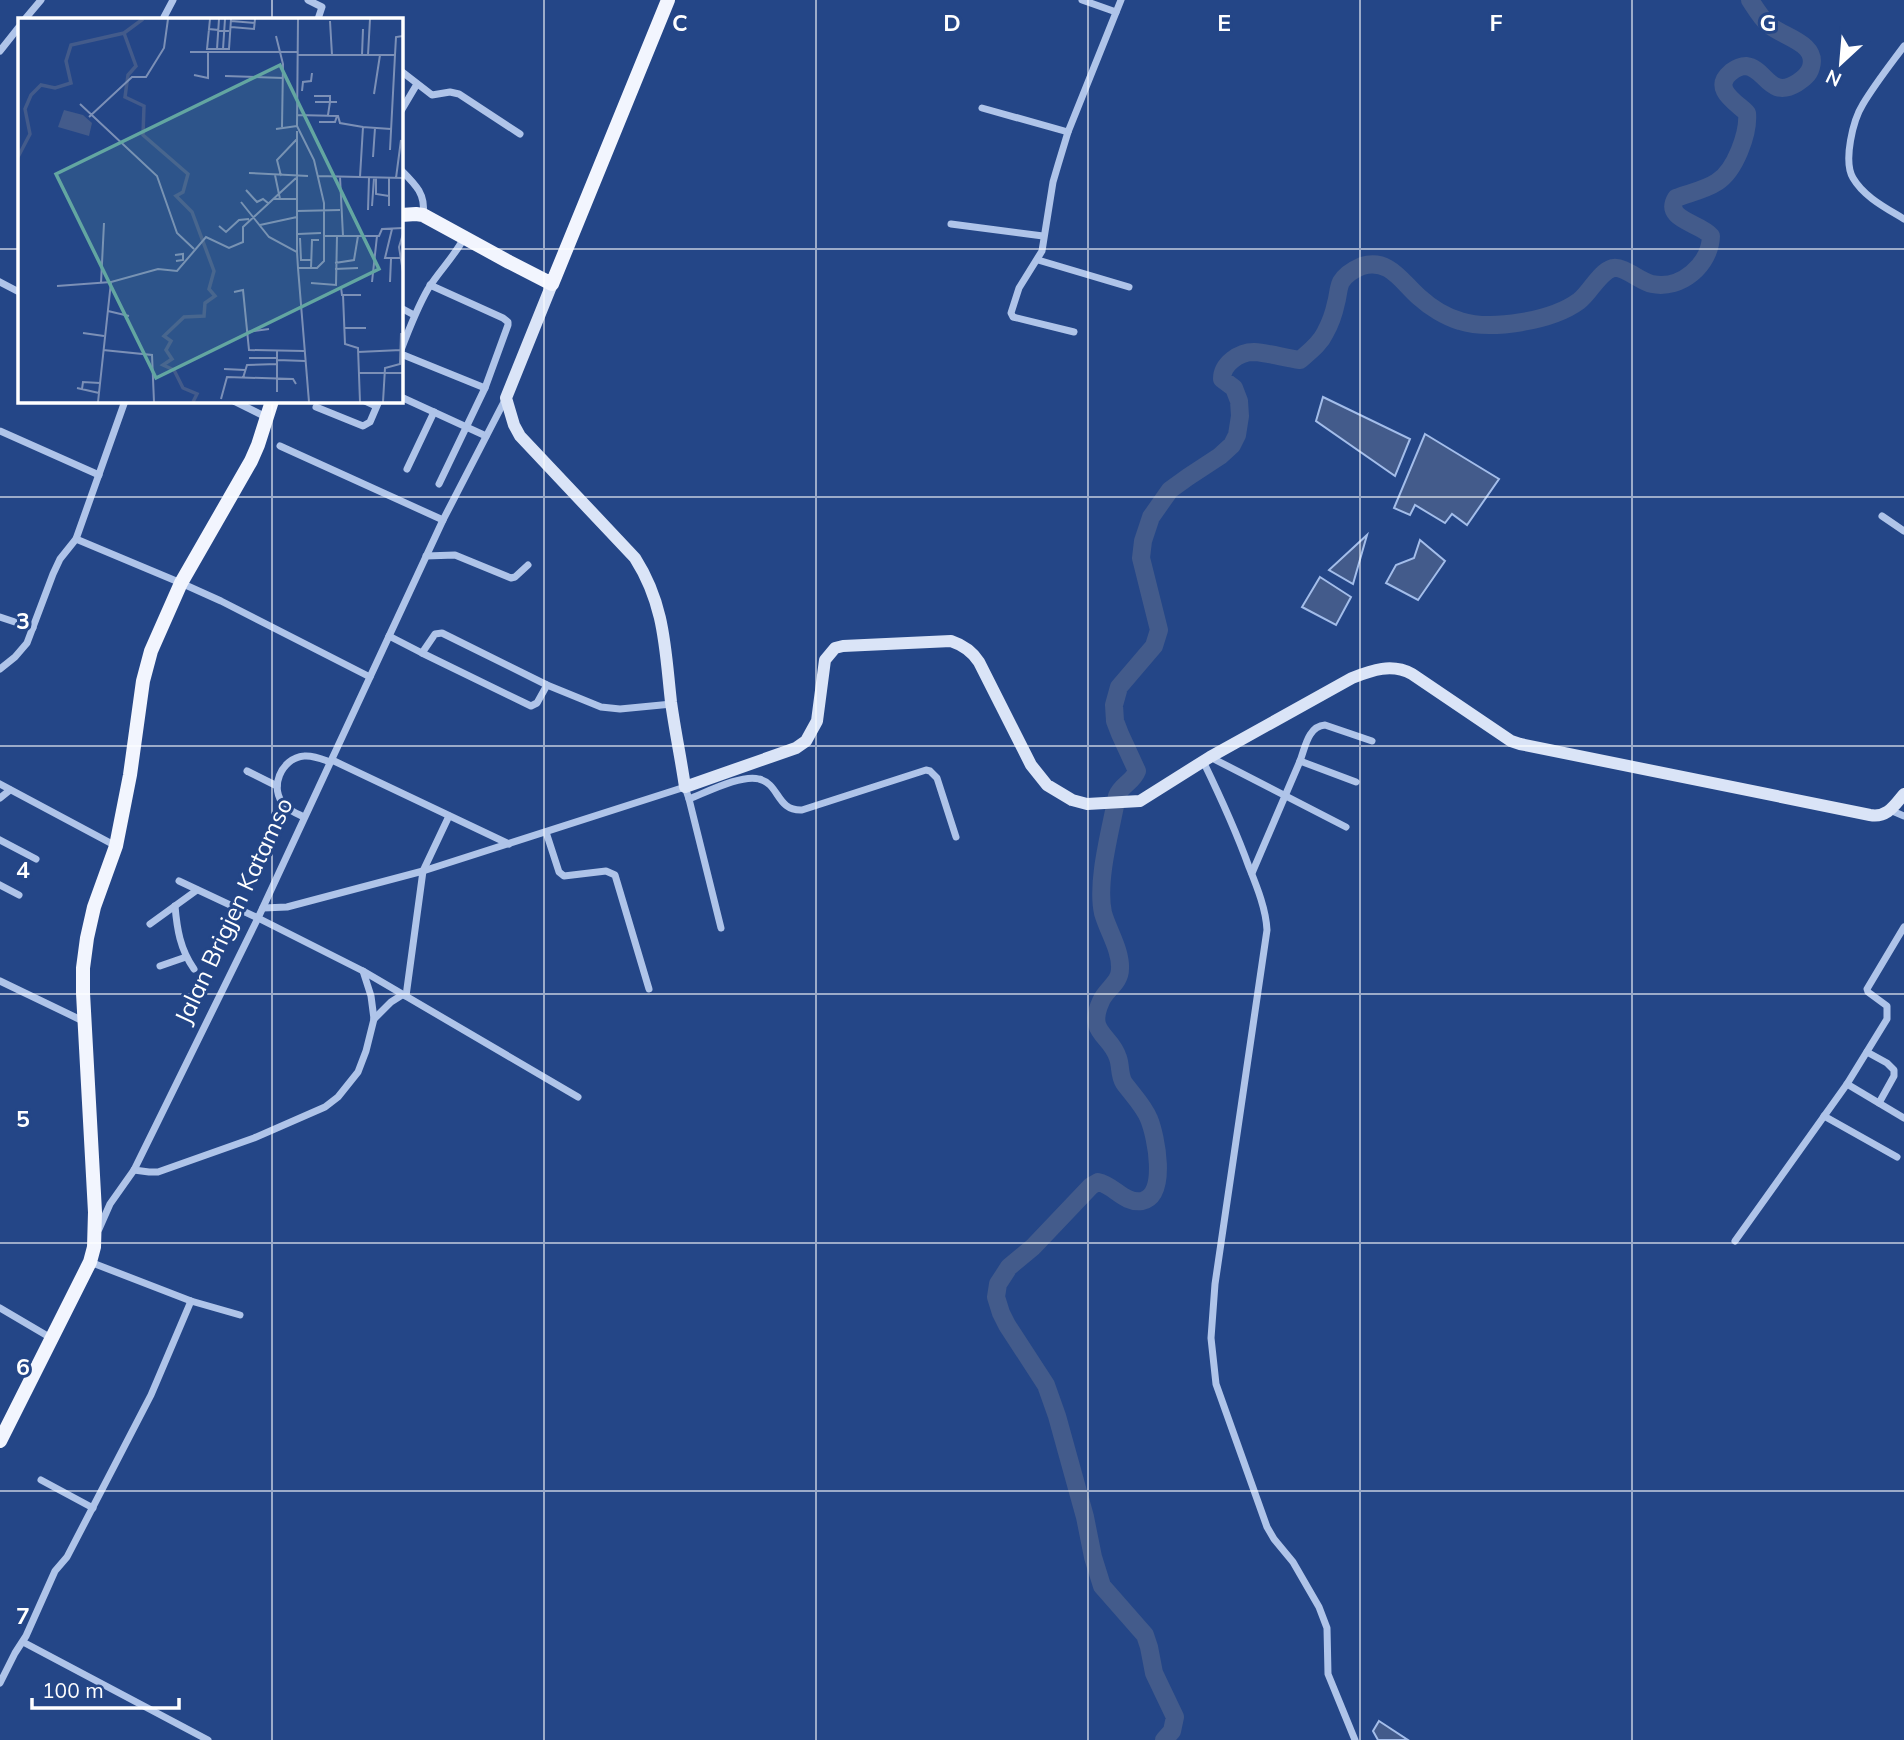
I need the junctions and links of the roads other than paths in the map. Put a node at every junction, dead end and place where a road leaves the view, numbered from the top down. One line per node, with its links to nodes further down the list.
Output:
1 (41, 0): 10 (street)
2 (173, 0): 9 (street)
3 (308, 0): 7 (street)
4 (668, 0): 29 (main road)
5 (1082, 0): 8 (street)
6 (1121, 0): 8 (street)
7 (324, 4)
8 (1116, 12): 18 (street)
9 (164, 17)
10 (26, 18)
11 (18, 28): 13 (street)
12 (1904, 46): 23 (street)
13 (0, 51)
14 (402, 72): 15 (street)
15 (417, 84): 17 (street); 19 (street)
16 (982, 108): 18 (street)
17 (402, 109)
18 (1068, 132): 25 (street)
19 (520, 134)
20 (402, 171): 22 (street)
21 (402, 215): 22 (main road)
22 (423, 215): 26 (main road)
23 (1904, 219)
24 (951, 224): 25 (street)
25 (1043, 236): 27 (street)
26 (464, 238): 29 (main road); 30 (street)
27 (1038, 260): 31 (street); 35 (street)
28 (0, 282): 32 (street)
29 (552, 284): 40 (street)
30 (430, 285): 34 (street); 38 (street)
31 (1129, 287)
32 (18, 291)
33 (402, 309): 34 (street)
34 (414, 315): 36 (street)
35 (1074, 332)
36 (402, 349)
37 (402, 352): 38 (street)
38 (485, 388): 48 (street)
39 (402, 397): 46 (street)
40 (506, 398): 50 (street, Jalan Brigjen Katamso); 69 (street)
41 (125, 402): 53 (street)
42 (236, 402): 47 (street)
43 (272, 402): 47 (main road)
44 (378, 403): 45 (street)
45 (316, 407)
46 (434, 412): 48 (street); 52 (street)
47 (266, 416): 61 (main road)
48 (467, 427): 50 (street); 54 (street)
49 (0, 431): 53 (street)
50 (486, 436): 56 (street, Jalan Brigjen Katamso)
51 (280, 446): 56 (street)
52 (407, 469)
53 (99, 475): 58 (street)
54 (439, 484)
55 (1882, 516): 57 (street)
56 (443, 520): 59 (street, Jalan Brigjen Katamso)
57 (1904, 531)
58 (76, 539): 61 (street); 63 (street)
59 (426, 556): 60 (street); 64 (street, Jalan Brigjen Katamso)
60 (528, 565)
61 (181, 583): 67 (street); 92 (main road)
62 (0, 617): 63 (street)
63 (33, 628): 66 (street)
64 (389, 636): 65 (street); 67 (street, Jalan Brigjen Katamso)
65 (422, 653): 68 (street); 68 (street)
66 (0, 669)
67 (370, 677): 72 (street, Jalan Brigjen Katamso)
68 (547, 685): 69 (street)
69 (672, 704): 79 (street)
70 (1372, 741): 73 (street)
71 (1206, 759): 79 (street); 81 (street); 83 (street); 95 (street)
72 (331, 761): 77 (street); 84 (street); 86 (street, Jalan Brigjen Katamso)
73 (1300, 761): 75 (street); 81 (street)
74 (247, 771): 77 (street)
75 (1356, 782)
76 (0, 785): 78 (street)
77 (277, 786): 86 (street)
78 (10, 790): 82 (street); 92 (street)
79 (687, 793): 88 (street); 89 (street); 105 (street)
80 (1904, 794): 83 (street)
81 (1286, 796): 87 (street); 95 (street)
82 (0, 799)
83 (1891, 810): 85 (street)
84 (449, 816): 91 (street); 94 (street)
85 (1904, 816)
86 (304, 817): 101 (street, Jalan Brigjen Katamso)
87 (1346, 827)
88 (545, 832): 91 (street); 111 (street)
89 (956, 837)
90 (0, 840): 93 (street)
91 (509, 844): 94 (street)
92 (116, 846): 114 (main road)
93 (36, 859)
94 (423, 872): 101 (street); 112 (street)
95 (1252, 874): 135 (street)
96 (179, 881): 98 (street)
97 (0, 885): 99 (street)
98 (197, 890): 100 (street); 102 (street)
99 (19, 895)
100 (175, 906): 103 (street); 106 (street)
101 (263, 908): 102 (street, Jalan Brigjen Katamso)
102 (258, 918): 109 (street); 122 (street, Jalan Brigjen Katamso)
103 (150, 924)
104 (1904, 927): 115 (street)
105 (722, 928)
106 (186, 957): 107 (street); 108 (street)
107 (160, 966)
108 (194, 969)
109 (363, 971): 112 (street); 113 (street)
110 (0, 981): 114 (street)
111 (649, 989)
112 (404, 996): 113 (street); 117 (street)
113 (374, 1019): 122 (street)
114 (84, 1022): 124 (main road)
115 (1867, 1052): 116 (street); 118 (street)
116 (1847, 1084): 118 (street); 119 (street)
117 (578, 1097)
118 (1879, 1103): 120 (street)
119 (1824, 1116): 121 (street); 123 (street)
120 (1904, 1118)
121 (1896, 1157)
122 (134, 1170): 124 (street, Jalan Brigjen Katamso)
123 (1735, 1241)
124 (92, 1255): 125 (street); 128 (main road, Jalan Brigjen Katamso)
125 (191, 1301): 127 (street); 131 (street)
126 (0, 1308): 128 (street)
127 (240, 1315)
128 (51, 1338): 129 (main road, Jalan Brigjen Katamso)
129 (0, 1441)
130 (41, 1480): 131 (street)
131 (93, 1508): 132 (street)
132 (23, 1642): 133 (street); 134 (street)
133 (0, 1683)
134 (208, 1740)
135 (1355, 1740)

